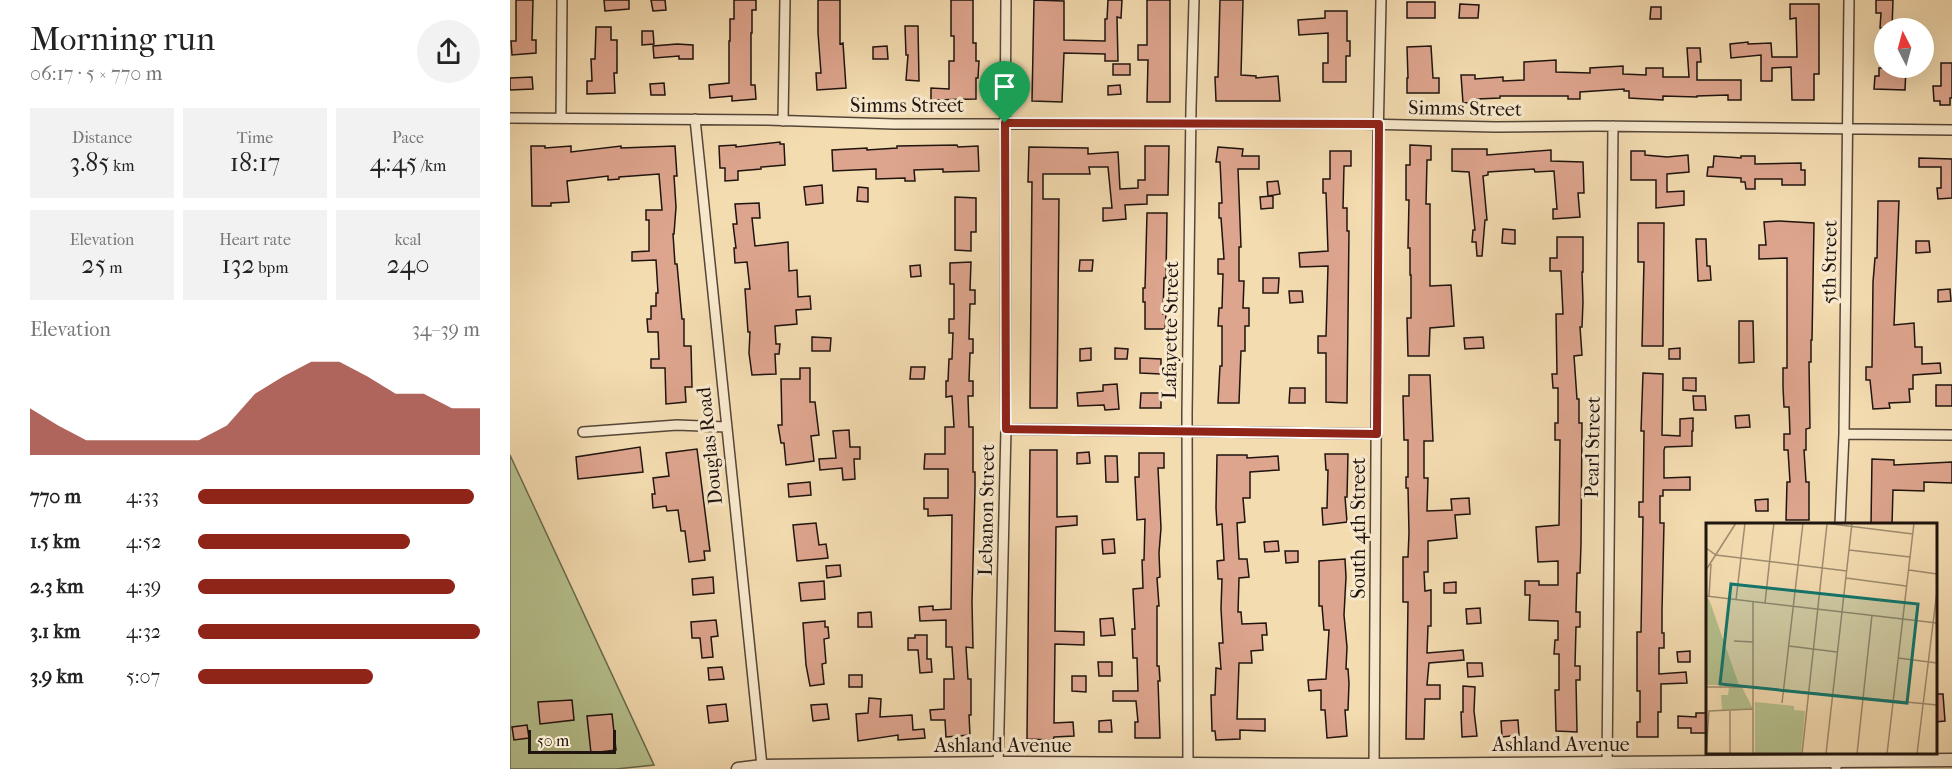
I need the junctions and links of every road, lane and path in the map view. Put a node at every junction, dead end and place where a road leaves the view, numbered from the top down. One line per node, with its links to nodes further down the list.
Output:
1 (562, 0): 8 (street)
2 (785, 0): 10 (street)
3 (1006, 0): 11 (street, Lebanon Street)
4 (1194, 0): 12 (street, Lafayette Street)
5 (1381, 0): 13 (street, South 4th Street)
6 (1850, 0): 15 (street, 5th Street)
7 (510, 118): 8 (street, Simms Street)
8 (561, 118): 9 (street, Simms Street)
9 (695, 120): 10 (street, Simms Street); 17 (street, Douglas Road)
10 (783, 121): 11 (street, Simms Street)
11 (1005, 123): 12 (street, Simms Street); 18 (street, Lebanon Street)
12 (1191, 123): 13 (street, Simms Street); 19 (street, Lafayette Street)
13 (1379, 124): 14 (street, Simms Street); 21 (street, South 4th Street)
14 (1613, 126): 15 (street, Simms Street); 28 (street, Pearl Street)
15 (1849, 129): 16 (street, Simms Street); 22 (street, 5th Street)
16 (1952, 130)
17 (726, 427): 20 (street); 31 (street, Douglas Road)
18 (1006, 429): 19 (street); 27 (street, Lebanon Street)
19 (1187, 430): 21 (street); 29 (street, Lafayette Street)
20 (583, 432)
21 (1377, 434): 30 (street, South 4th Street)
22 (1844, 434): 23 (street); 24 (street, 5th Street)
23 (1952, 435)
24 (1840, 523)
25 (1952, 760): 26 (street, Ashland Avenue)
26 (1836, 761): 28 (street, Ashland Avenue)
27 (998, 766): 29 (street, Ashland Avenue); 31 (street, Ashland Avenue)
28 (1607, 766): 30 (street, Ashland Avenue)
29 (1188, 767): 30 (street, Ashland Avenue)
30 (1374, 767)
31 (762, 768): 32 (street, Ashland Avenue)
32 (738, 769)

